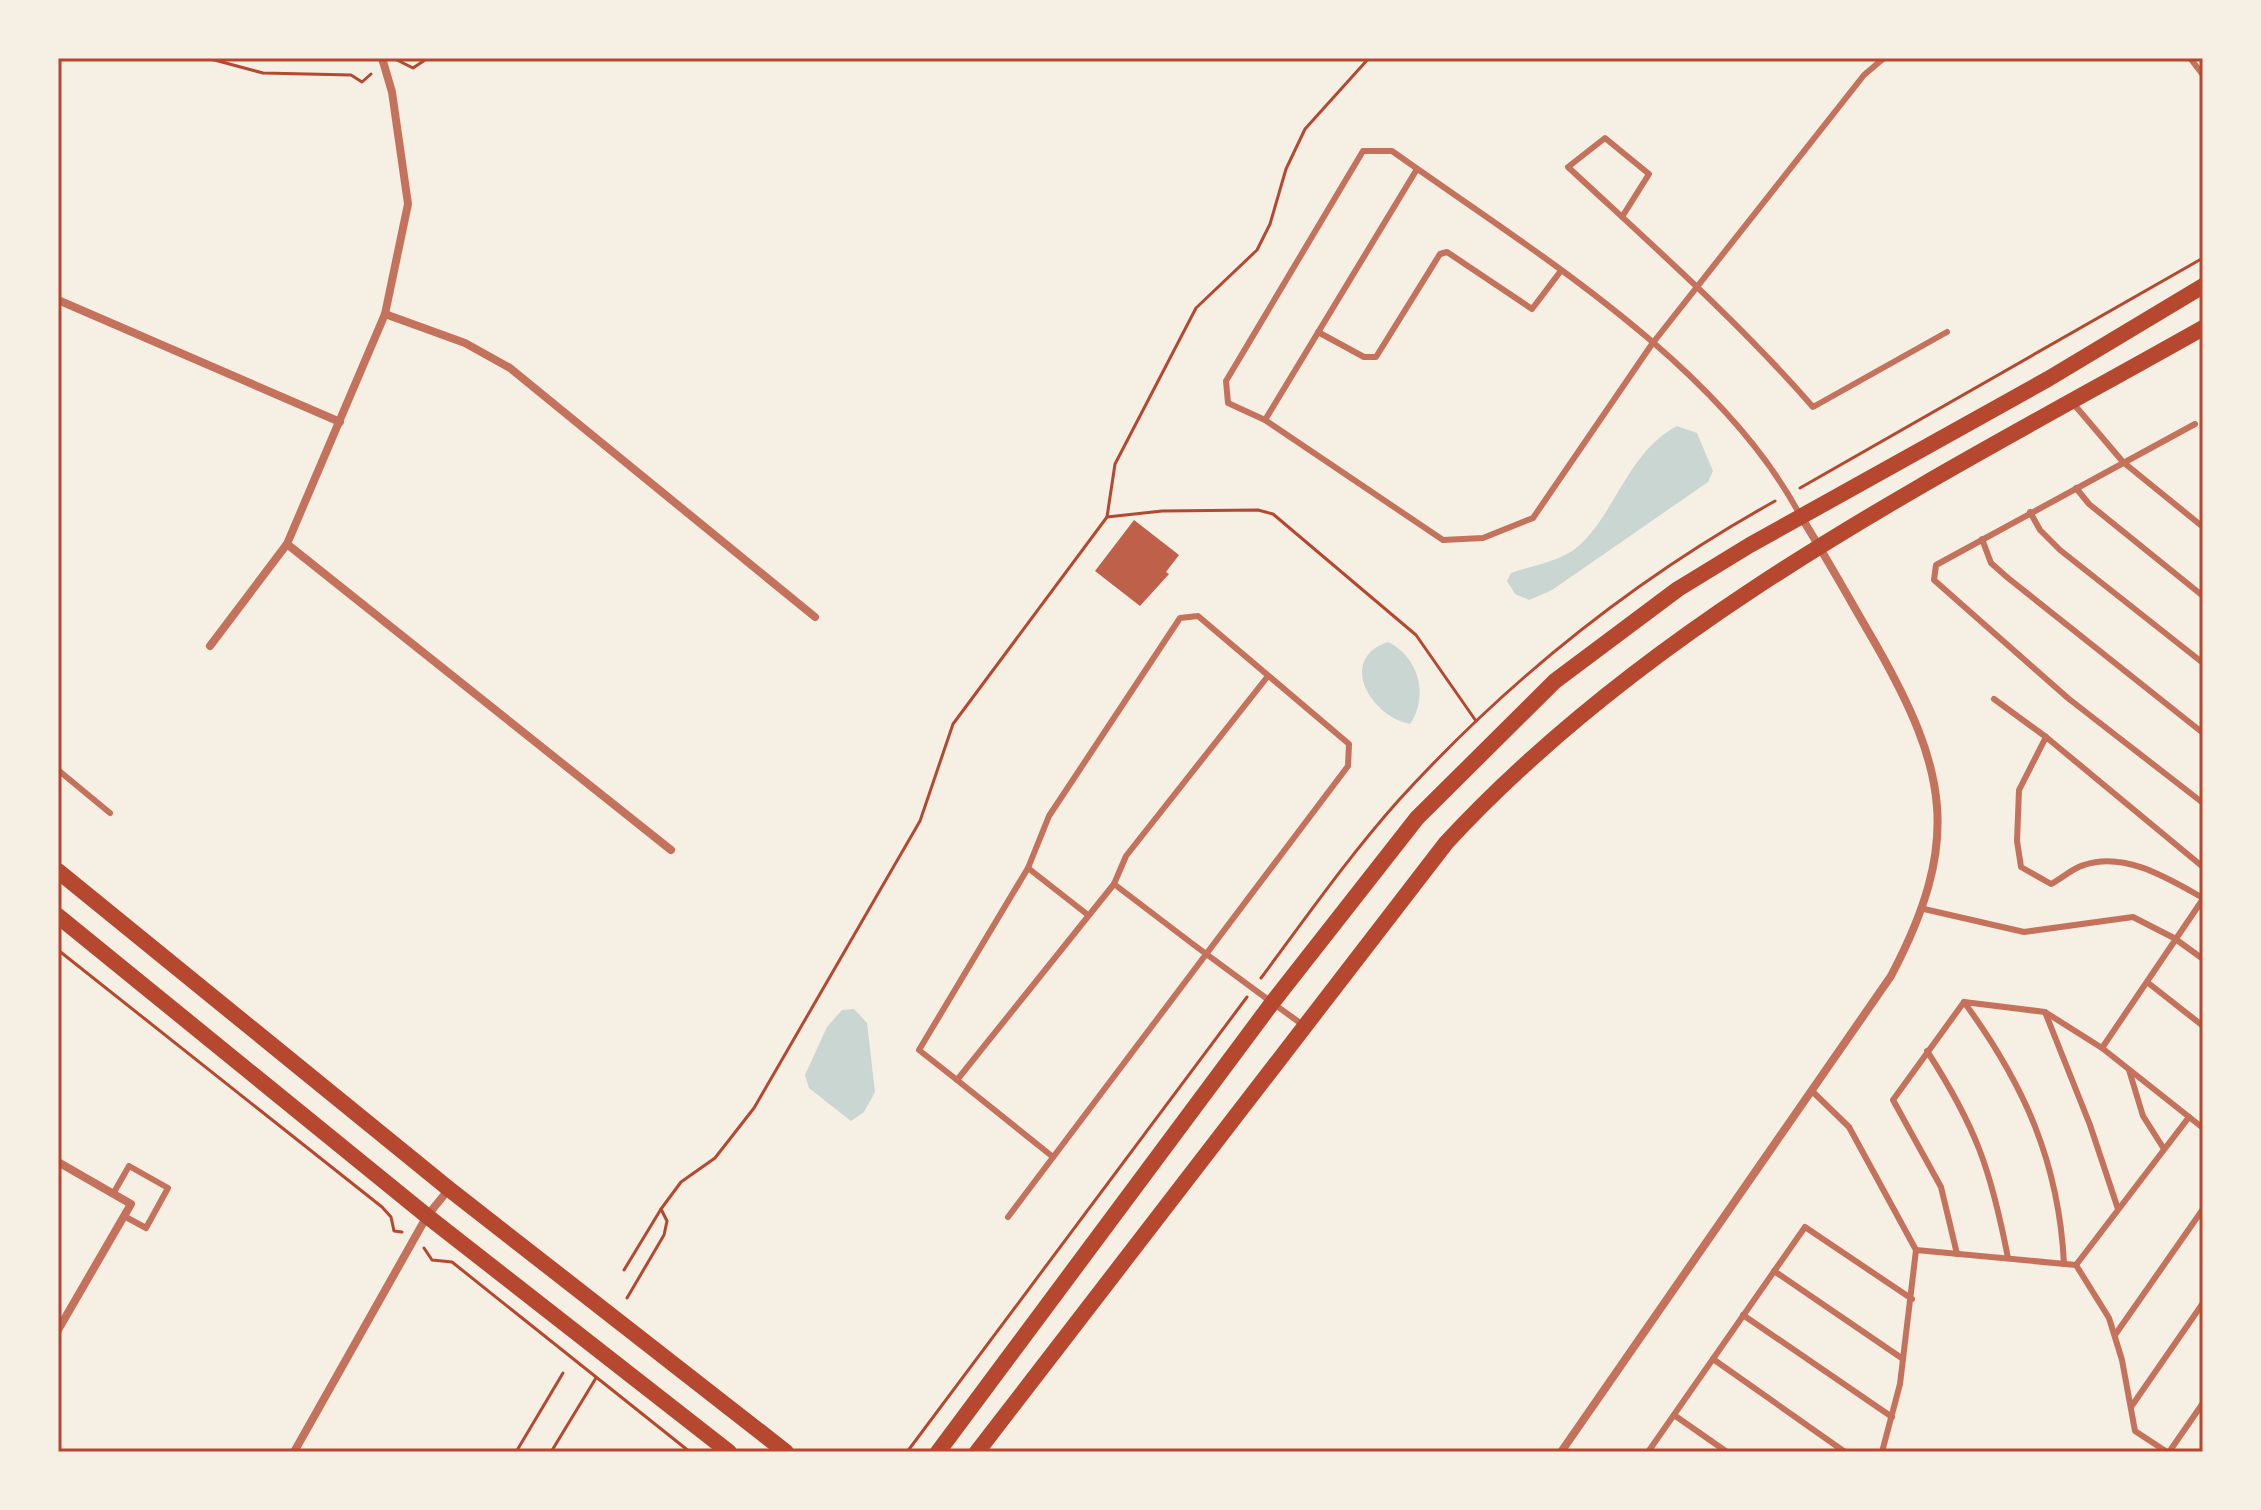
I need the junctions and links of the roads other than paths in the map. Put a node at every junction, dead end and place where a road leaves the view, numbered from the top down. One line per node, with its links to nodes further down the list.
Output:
1 (382, 58): 11 (street)
2 (1884, 58): 9 (lane)
3 (2190, 58): 4 (lane)
4 (2203, 75)
5 (1417, 169): 7 (lane); 13 (lane); 17 (lane)
6 (1622, 217): 6 (lane); 9 (lane)
7 (1560, 272): 13 (lane); 15 (lane)
8 (2203, 286): 23 (main road)
9 (1697, 289): 14 (lane); 15 (lane)
10 (58, 300): 18 (street)
11 (385, 314): 18 (street); 29 (street)
12 (2203, 328): 16 (main road)
13 (1318, 332): 17 (lane)
14 (1947, 332)
15 (1652, 344): 17 (lane); 23 (lane)
16 (2072, 402): 20 (lane); 27 (main road)
17 (1265, 420)
18 (340, 422): 26 (street)
19 (2195, 424): 20 (lane)
20 (2123, 462): 21 (lane); 24 (lane)
21 (2076, 488): 22 (lane); 28 (lane)
22 (2030, 512): 25 (lane); 31 (lane)
23 (1800, 515): 27 (street); 53 (main road)
24 (2203, 527)
25 (1982, 539): 34 (lane); 37 (lane)
26 (287, 544): 30 (street); 39 (street)
27 (1819, 546): 45 (street); 55 (main road)
28 (2203, 596)
29 (815, 617)
30 (210, 646)
31 (2203, 663)
32 (1268, 676): 41 (lane); 43 (lane); 49 (lane)
33 (1994, 699): 35 (lane)
34 (2203, 733)
35 (2046, 737): 40 (lane); 44 (lane)
36 (58, 770): 38 (lane)
37 (2203, 803)
38 (110, 813)
39 (671, 850)
40 (2203, 867)
41 (1028, 868): 46 (lane); 60 (lane)
42 (58, 871): 67 (main road)
43 (1114, 884): 46 (lane); 49 (lane)
44 (2203, 898): 48 (lane)
45 (1924, 909): 48 (lane); 61 (street)
46 (1088, 915): 60 (lane)
47 (58, 916): 72 (main road)
48 (2174, 938): 50 (lane); 51 (lane)
49 (1206, 954): 53 (lane); 65 (lane)
50 (2203, 959)
51 (2147, 982): 56 (lane); 57 (lane)
52 (1964, 1002): 54 (lane); 58 (lane); 77 (lane)
53 (1272, 1003): 55 (lane); 94 (main road)
54 (2045, 1012): 57 (lane); 69 (lane)
55 (1303, 1026): 95 (main road)
56 (2203, 1026)
57 (2102, 1048): 59 (lane)
58 (1927, 1051): 75 (lane); 76 (lane)
59 (2129, 1070): 62 (lane); 64 (lane)
60 (957, 1080): 65 (lane)
61 (1812, 1091): 74 (lane); 96 (street)
62 (2189, 1117): 63 (lane); 64 (lane)
63 (2203, 1128)
64 (2164, 1149): 69 (lane)
65 (1053, 1157): 73 (lane)
66 (58, 1162): 68 (street)
67 (449, 1189): 72 (street); 93 (main road)
68 (113, 1194): 71 (street); 71 (lane)
69 (2118, 1209): 78 (lane)
70 (2203, 1209): 84 (lane)
71 (124, 1216): 83 (street)
72 (427, 1216): 91 (street); 92 (main road)
73 (1008, 1217)
74 (1916, 1250): 75 (lane); 80 (lane)
75 (1957, 1254): 76 (lane)
76 (2008, 1258): 77 (lane)
77 (2064, 1264): 78 (lane)
78 (2076, 1265): 84 (lane)
79 (1774, 1271): 80 (lane); 82 (lane); 86 (lane)
80 (1912, 1299): 86 (lane)
81 (2203, 1303): 88 (lane)
82 (1743, 1315): 85 (lane); 90 (lane)
83 (58, 1330)
84 (2115, 1335): 88 (lane)
85 (1713, 1359): 89 (lane); 99 (lane)
86 (1903, 1359): 90 (lane)
87 (2203, 1403): 101 (lane)
88 (2131, 1407): 101 (lane)
89 (1674, 1415): 97 (lane); 98 (lane)
90 (1892, 1417): 100 (lane)
91 (294, 1452)
92 (729, 1452)
93 (786, 1452)
94 (938, 1452)
95 (977, 1452)
96 (1561, 1452)
97 (1648, 1452)
98 (1727, 1452)
99 (1845, 1452)
100 (1882, 1452)
101 (2168, 1452)

